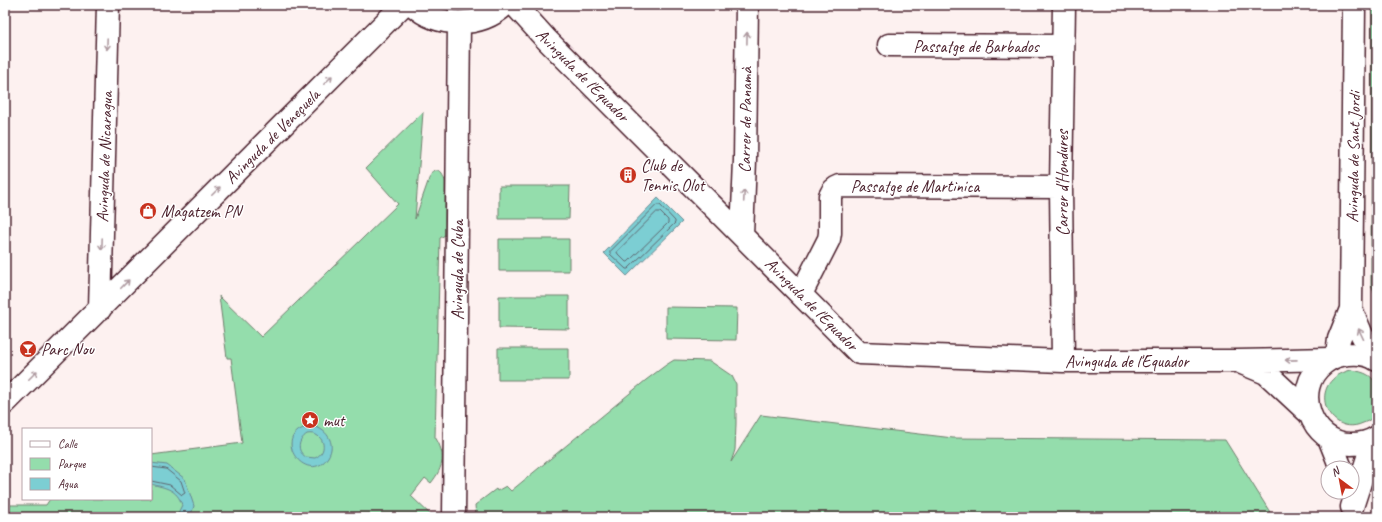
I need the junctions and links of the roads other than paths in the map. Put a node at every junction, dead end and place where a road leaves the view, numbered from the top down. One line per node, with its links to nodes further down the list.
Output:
1 (108, 5): 16 (street, Avinguda de Nicaragua, one-way to 16)
2 (403, 5): 16 (street, Avinguda de Veneçuela, one-way to 2)
3 (413, 5): 9 (street)
4 (505, 5): 9 (street)
5 (516, 5): 13 (street, Avinguda de l'Equador)
6 (747, 5): 13 (street, Carrer de Panamà, one-way to 6)
7 (1064, 5): 11 (street, Carrer d'Hondures)
8 (1354, 5): 15 (street, Avinguda de Sant Jordi)
9 (459, 23): 27 (street, Avinguda de Cuba)
10 (889, 45): 11 (street, Passatge de Barbados)
11 (1063, 46): 12 (street, Carrer d'Hondures)
12 (1062, 187): 14 (street, Passatge de Martinica); 19 (street, Carrer d'Hondures)
13 (742, 235): 14 (street, Avinguda de l'Equador)
14 (801, 294): 19 (street, Avinguda de l'Equador)
15 (1351, 308): 17 (street, Avinguda de Sant Jordi); 18 (street, Avinguda de Sant Jordi, one-way to 15)
16 (100, 309): 21 (street, Avinguda de Veneçuela, one-way to 16)
17 (1333, 357): 18 (street, Avinguda de l'Equador); 20 (street, Avinguda de l'Equador, one-way to 20); 22 (street)
18 (1376, 359)
19 (1063, 361): 20 (street, Avinguda de l'Equador)
20 (1237, 361): 22 (street, Avinguda de l'Equador)
21 (5, 403)
22 (1309, 414): 23 (street, Avinguda de l'Equador)
23 (1329, 438): 24 (street); 25 (street)
24 (1376, 438): 26 (street)
25 (1338, 460)
26 (1351, 505)
27 (454, 517)

